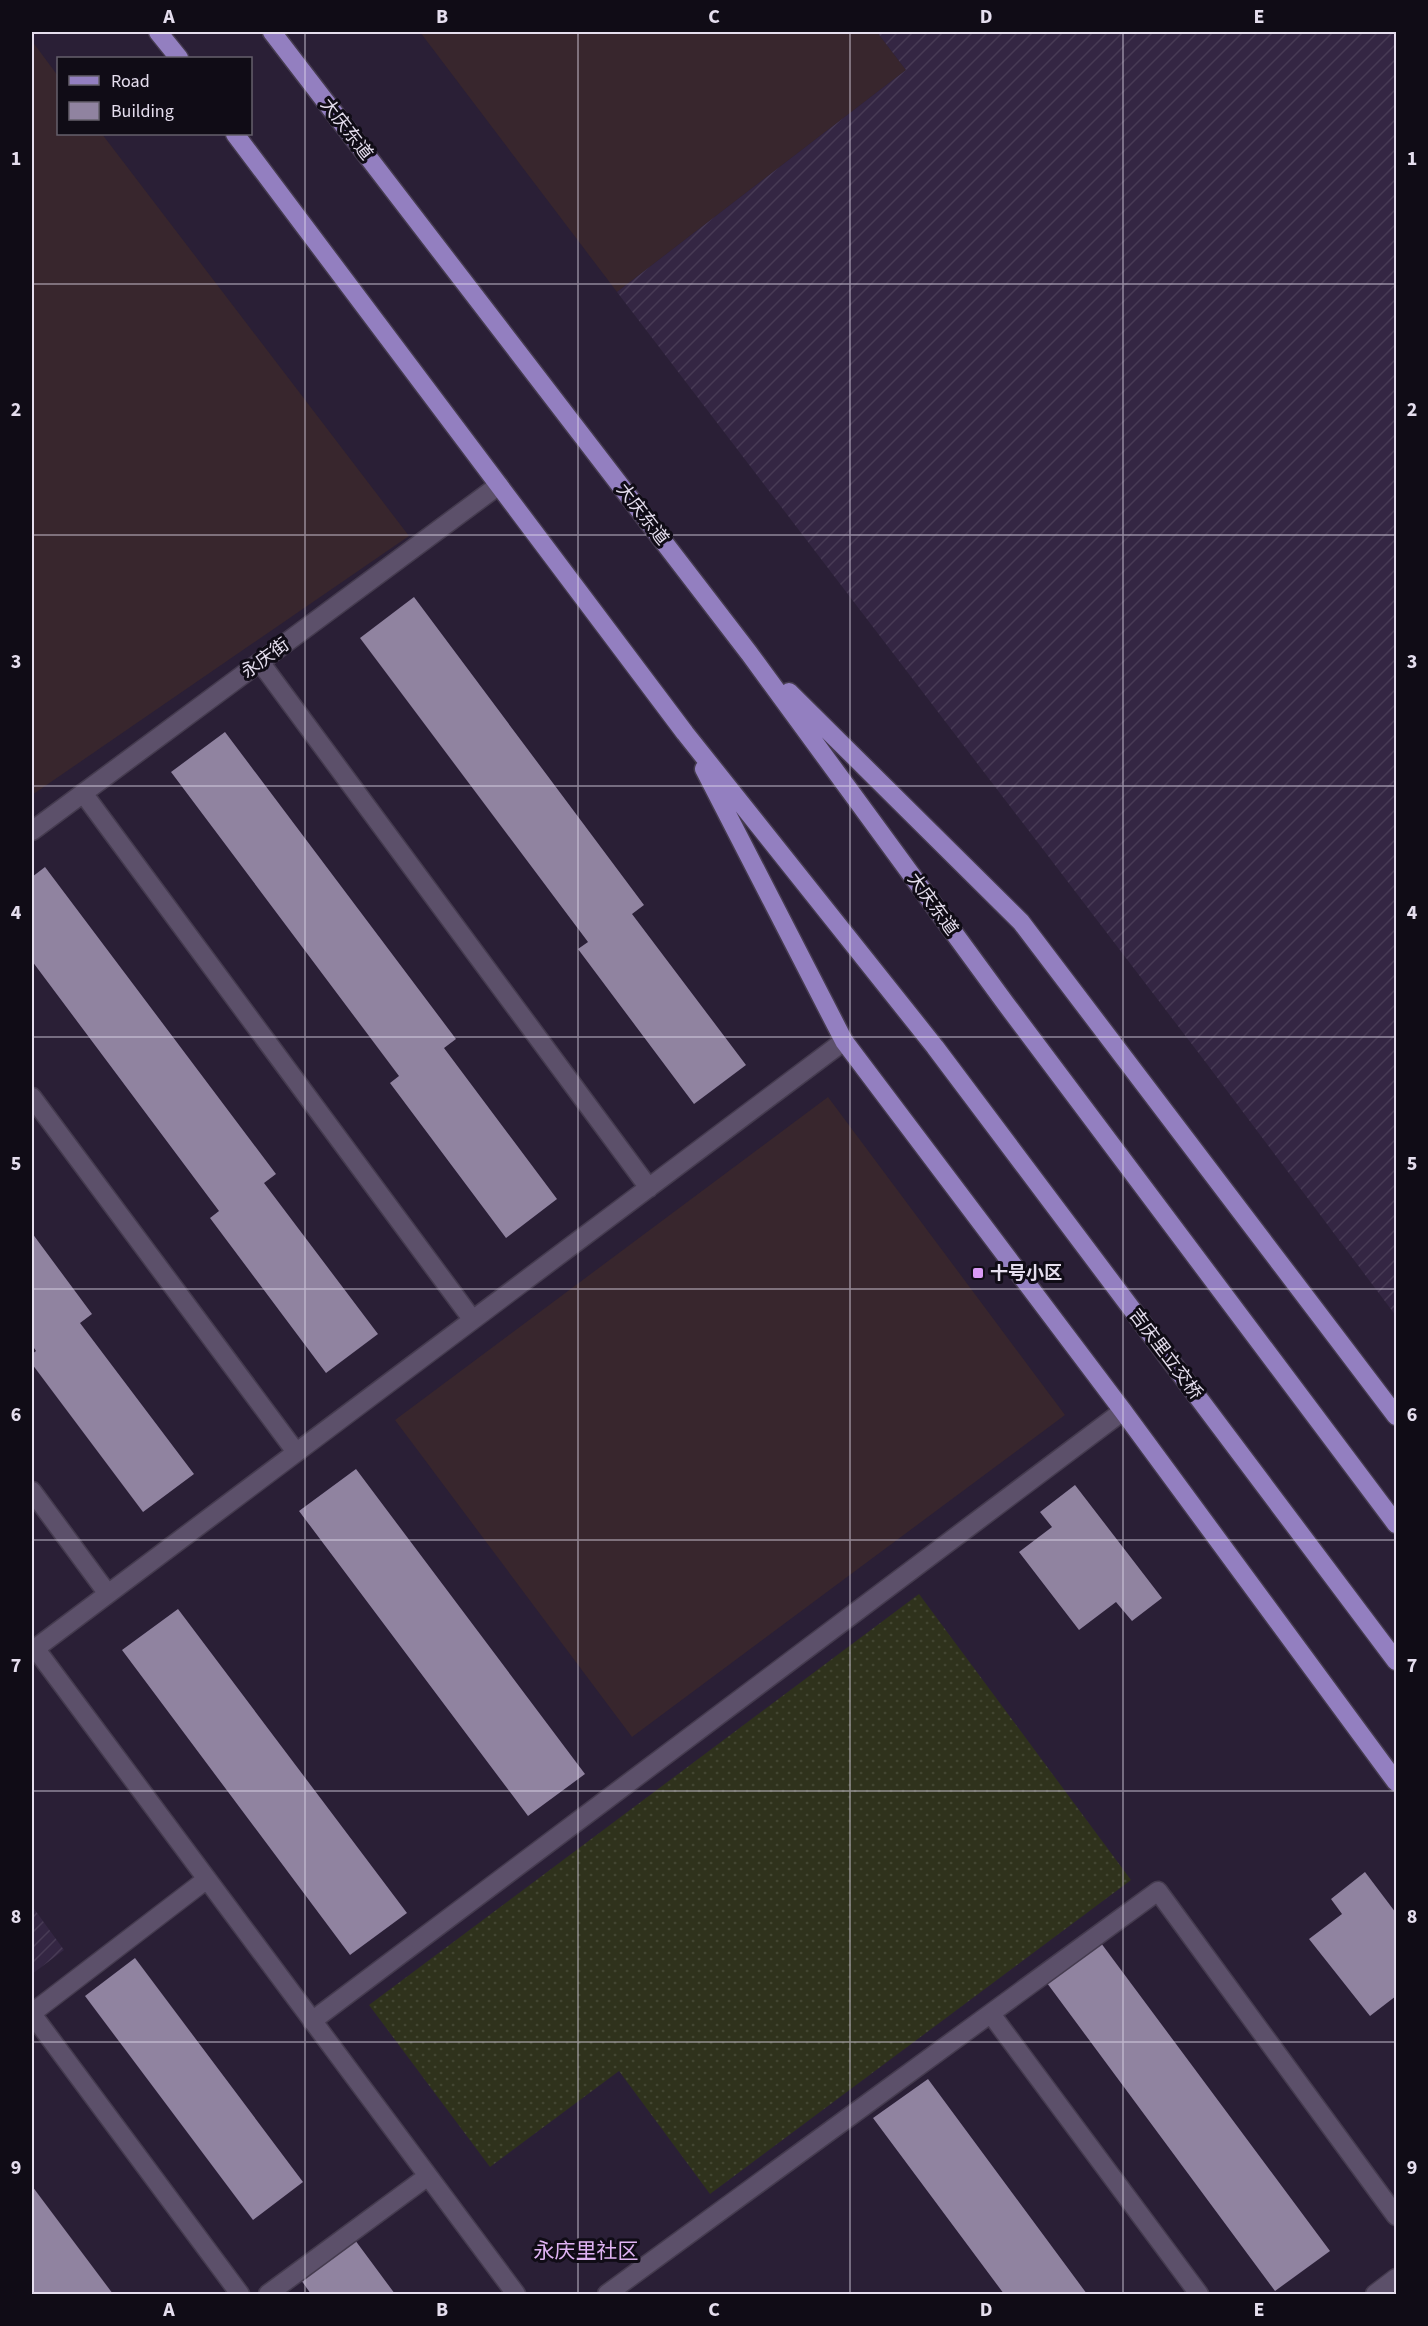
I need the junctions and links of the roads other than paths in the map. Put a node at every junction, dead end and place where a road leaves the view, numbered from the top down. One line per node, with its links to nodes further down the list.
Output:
1 (158, 32): 3 (main road)
2 (272, 32): 6 (main road, 大庆东道)
3 (177, 57)
4 (236, 135): 5 (main road)
5 (499, 485): 7 (street, 永庆街); 8 (main road)
6 (749, 653): 16 (main road); 19 (main road, 大庆东道)
7 (260, 662): 9 (street, 永庆街); 13 (street)
8 (685, 733): 11 (main road); 22 (main road, 吉庆里立交桥)
9 (83, 793): 10 (street, 永庆街); 14 (street)
10 (32, 831)
11 (844, 1041): 13 (street); 15 (main road)
12 (32, 1097): 17 (street)
13 (649, 1188): 14 (street)
14 (472, 1319): 17 (street)
15 (1124, 1411): 23 (main road); 27 (street)
16 (1396, 1416)
17 (296, 1452): 20 (street)
18 (32, 1491): 20 (street)
19 (1396, 1524)
20 (108, 1594): 21 (street)
21 (33, 1650): 24 (street)
22 (1396, 1661)
23 (1396, 1782)
24 (207, 1879): 25 (street); 27 (street)
25 (32, 2013): 31 (street)
26 (991, 2014): 29 (street); 34 (street); 35 (street)
27 (312, 2021): 28 (street)
28 (428, 2176): 32 (street); 33 (street)
29 (1396, 2216)
30 (1396, 2278): 36 (street)
31 (240, 2295)
32 (268, 2295)
33 (516, 2295)
34 (607, 2295)
35 (1199, 2295)
36 (1375, 2295)

